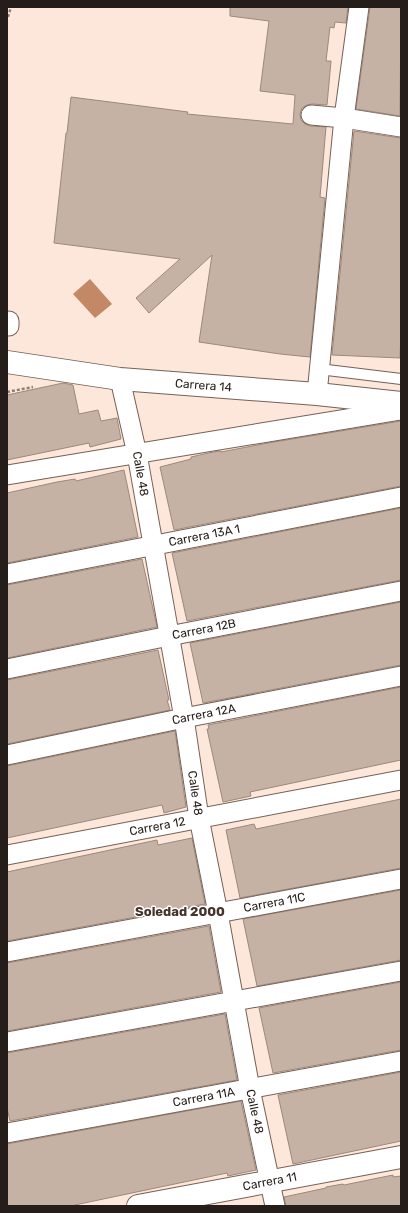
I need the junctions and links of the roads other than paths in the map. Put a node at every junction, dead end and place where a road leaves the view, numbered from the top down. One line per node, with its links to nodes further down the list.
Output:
1 (358, 7): 3 (street)
2 (311, 115): 3 (street)
3 (344, 118): 4 (street); 6 (street)
4 (401, 127)
5 (7, 362): 7 (main road, Carrera 14)
6 (319, 369): 8 (lane); 9 (street)
7 (120, 379): 9 (main road, Carrera 14); 12 (street, Calle 48)
8 (401, 379)
9 (317, 394): 10 (main road, Carrera 14)
10 (401, 403)
11 (401, 410): 12 (street)
12 (137, 454): 13 (street); 15 (street, Calle 48)
13 (7, 475)
14 (401, 497): 15 (street, Carrera 13A 1)
15 (153, 545): 16 (street, Carrera 13A 1); 18 (street, Calle 48)
16 (7, 574)
17 (401, 591): 18 (street, Carrera 12B)
18 (169, 636): 19 (street, Carrera 12B); 21 (street, Calle 48)
19 (7, 669)
20 (401, 676): 21 (street, Carrera 12A)
21 (184, 718): 22 (street, Carrera 12A); 24 (street, Calle 48)
22 (7, 754)
23 (401, 780): 24 (street, Carrera 12)
24 (199, 818): 25 (street, Carrera 12); 27 (street, Calle 48)
25 (7, 855)
26 (401, 879): 27 (street, Carrera 11C)
27 (218, 913): 28 (street, Carrera 11C); 30 (street, Calle 48)
28 (7, 952)
29 (401, 971): 30 (street)
30 (234, 1001): 31 (street); 33 (street, Calle 48)
31 (7, 1042)
32 (401, 1061): 33 (street, Carrera 11A)
33 (250, 1089): 34 (street, Carrera 11A); 36 (street, Calle 48)
34 (7, 1133)
35 (401, 1157): 36 (main road, Carrera 11)
36 (269, 1182): 37 (main road, Carrera 11); 38 (street, Calle 48)
37 (138, 1206)
38 (275, 1206)

